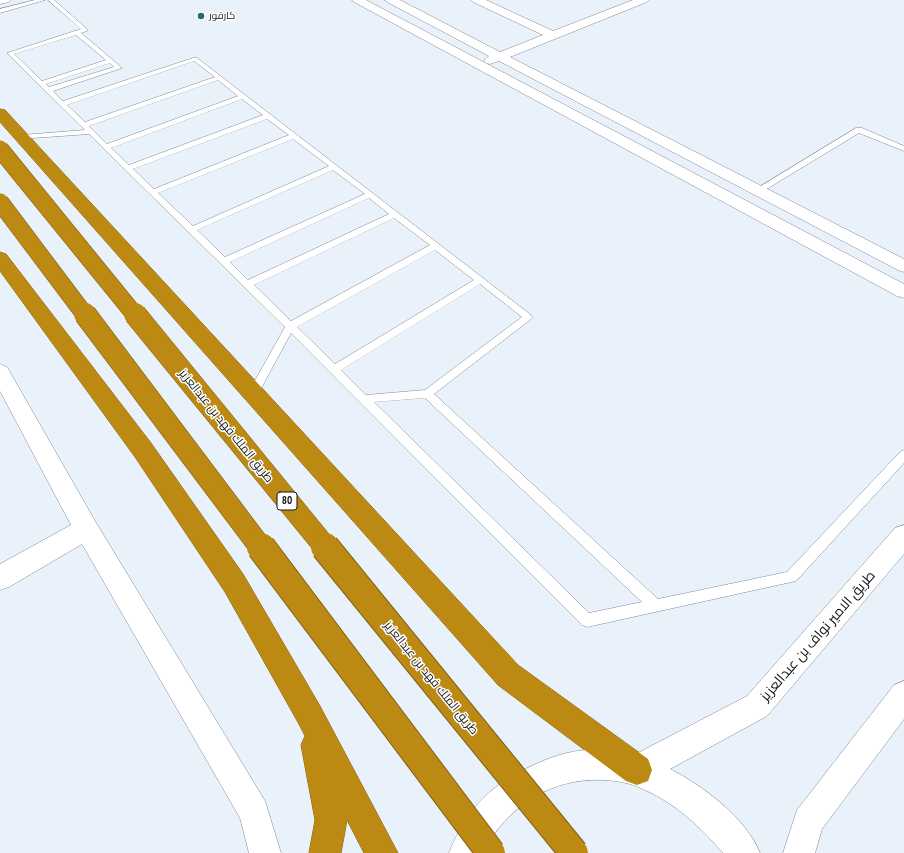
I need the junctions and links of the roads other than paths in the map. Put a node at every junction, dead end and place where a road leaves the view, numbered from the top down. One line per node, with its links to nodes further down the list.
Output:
1 (5, 0): 8 (street)
2 (42, 0): 9 (lane)
3 (51, 0): 10 (lane)
4 (358, 0): 14 (street)
5 (391, 0): 12 (street)
6 (477, 0): 11 (street)
7 (643, 0): 11 (street)
8 (0, 1)
9 (0, 11)
10 (77, 33): 13 (lane); 16 (lane)
11 (552, 36): 12 (street)
12 (499, 56): 14 (street); 31 (street)
13 (111, 61): 16 (lane); 17 (lane)
14 (478, 64): 43 (street)
15 (219, 78): 18 (lane); 19 (lane); 22 (lane)
16 (42, 83): 17 (lane)
17 (48, 90): 19 (lane)
18 (243, 96): 21 (lane); 26 (lane)
19 (62, 104): 22 (lane)
20 (0, 113): 25 (highway)
21 (268, 116): 24 (lane); 30 (lane)
22 (84, 125): 23 (lane)
23 (91, 132): 25 (lane); 26 (lane)
24 (294, 136): 29 (lane); 32 (lane)
25 (22, 138): 47 (highway)
26 (106, 147): 30 (lane)
27 (0, 149): 63 (highway, طريق الملك فهد بن عبدالعزيز / 80, bridge)
28 (904, 149): 31 (lane)
29 (334, 167): 33 (lane); 36 (lane)
30 (128, 168): 32 (lane)
31 (757, 191): 40 (street)
32 (152, 192): 36 (lane)
33 (370, 195): 35 (lane); 39 (lane)
34 (0, 202): 62 (highway, bridge)
35 (395, 214): 37 (lane); 42 (lane)
36 (191, 230): 39 (lane)
37 (435, 246): 41 (lane); 44 (lane)
38 (0, 258): 56 (highway)
39 (224, 261): 42 (lane)
40 (904, 266)
41 (480, 280): 45 (lane); 48 (lane)
42 (248, 284): 44 (lane)
43 (904, 292)
44 (290, 326): 45 (lane); 47 (lane)
45 (334, 369): 49 (lane)
46 (0, 372): 51 (street)
47 (253, 393): 57 (highway)
48 (428, 394): 49 (lane); 54 (lane)
49 (364, 399): 54 (lane)
50 (904, 455): 54 (lane)
51 (86, 529): 53 (street); 58 (street)
52 (904, 536): 57 (street, طريق الامير نواف بن عبدالعزيز)
53 (0, 578)
54 (656, 606)
55 (904, 695): 65 (street)
56 (310, 716): 59 (highway); 60 (highway)
57 (637, 770): 61 (street); 64 (street)
58 (265, 853)
59 (325, 853)
60 (382, 853)
61 (465, 853)
62 (491, 853)
63 (574, 853)
64 (744, 853)
65 (799, 853)

